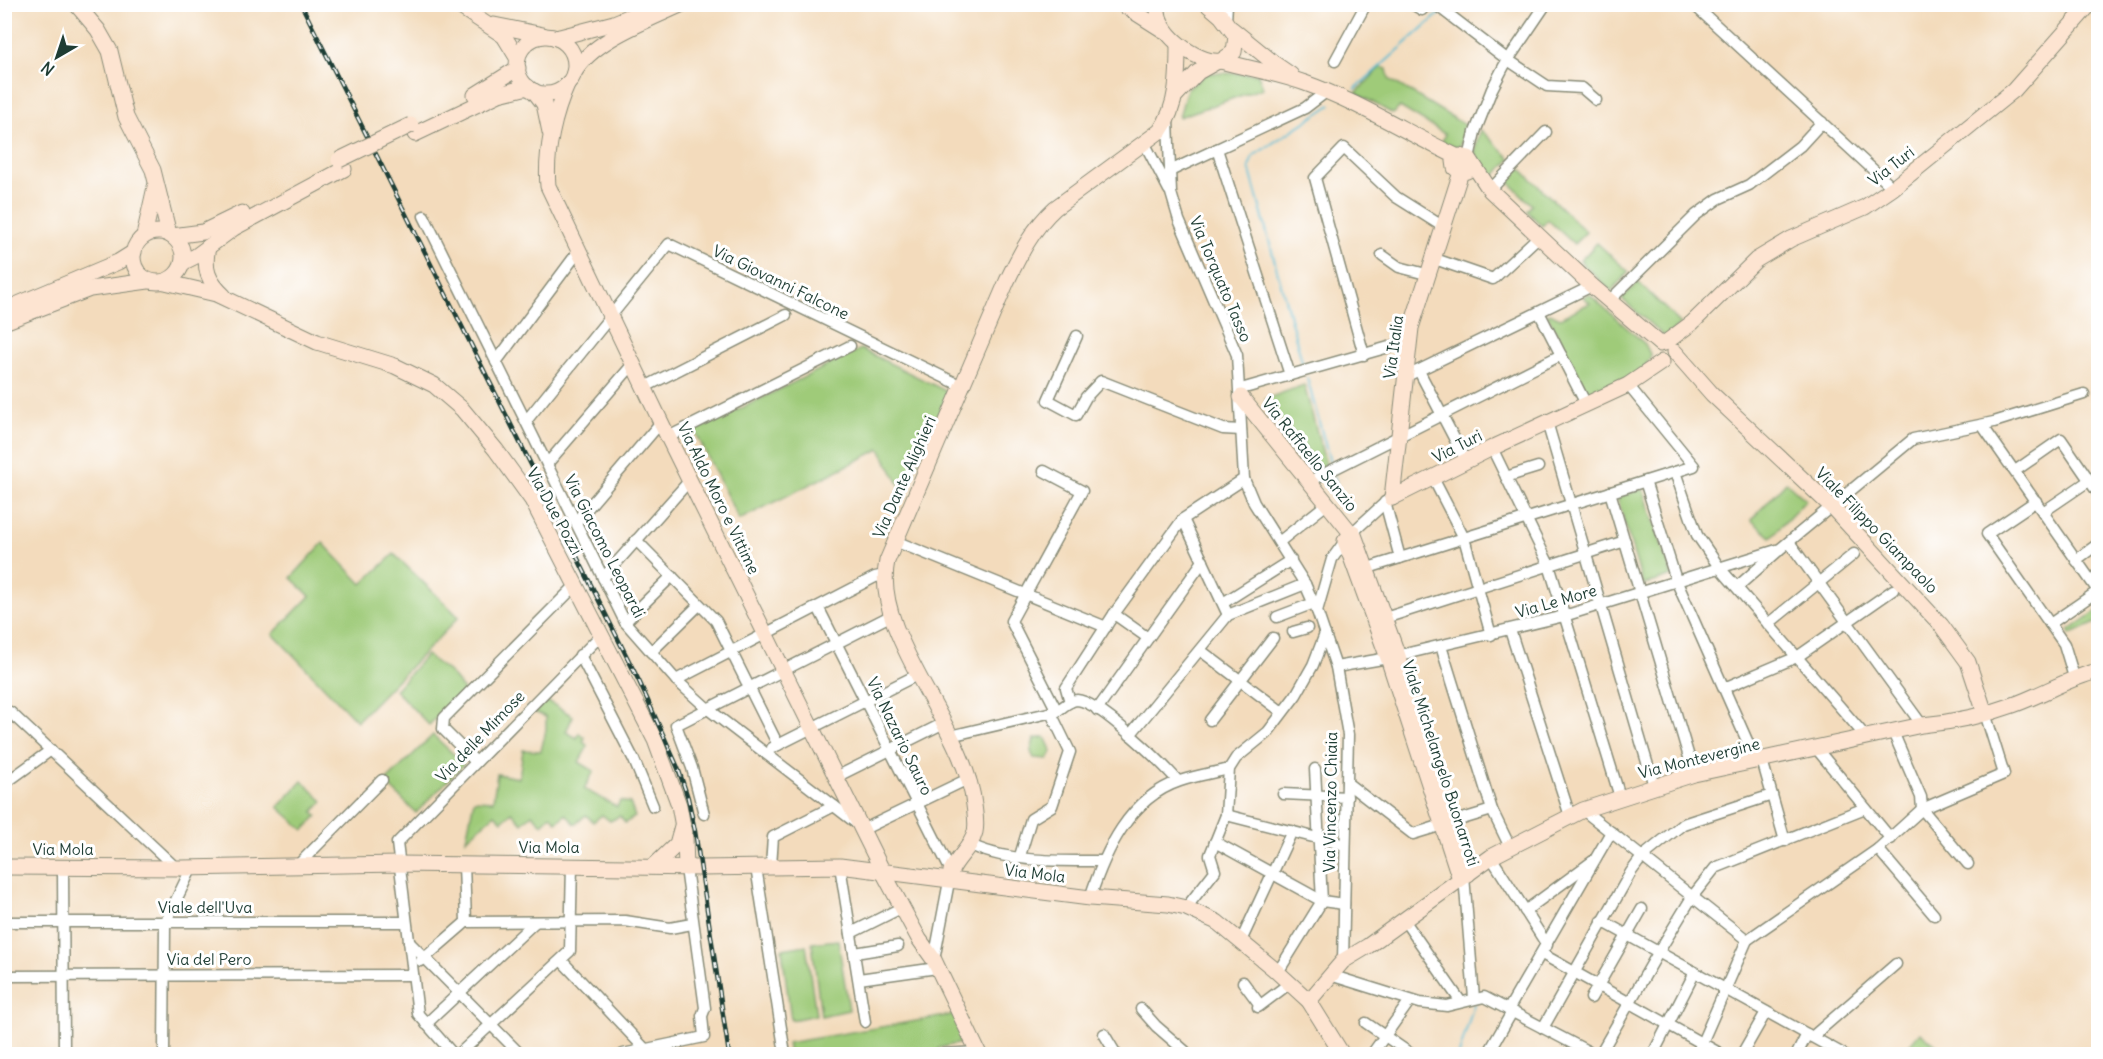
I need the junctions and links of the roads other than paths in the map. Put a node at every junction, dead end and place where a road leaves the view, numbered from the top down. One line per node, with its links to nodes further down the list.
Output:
1 (76, 4): 41 (street)
2 (456, 4): 16 (street)
3 (659, 4): 18 (street)
4 (682, 4): 24 (street)
5 (1122, 4): 19 (street)
6 (1159, 4): 19 (street)
7 (1207, 4): 17 (street)
8 (1227, 4): 17 (street)
9 (1366, 4): 22 (street)
10 (1412, 4): 11 (street)
11 (1426, 4)
12 (1435, 4): 20 (street)
13 (1546, 4): 20 (street, Via Italia)
14 (1694, 4): 31 (street)
15 (2090, 4): 42 (street, Via Turi)
16 (485, 23): 18 (street); 23 (street)
17 (1229, 25): 21 (street); 25 (street)
18 (551, 37): 23 (street); 24 (street)
19 (1173, 39): 21 (street); 28 (street)
20 (1508, 60): 29 (street); 39 (street, Via Italia)
21 (1218, 61): 25 (street); 28 (street)
22 (1335, 62)
23 (518, 64): 26 (street); 32 (street)
24 (571, 78): 26 (street); 34 (street, Via Aldo Moro e Vittime)
25 (1304, 82): 27 (street)
26 (531, 89): 32 (street); 34 (street, Via Aldo Moro e Vittime)
27 (1326, 92): 36 (street); 39 (street)
28 (1176, 94): 30 (street)
29 (1596, 100)
30 (1168, 120): 35 (street, Via Dante Alighieri); 37 (street, Via Torquato Tasso)
31 (1822, 122): 42 (street); 61 (street)
32 (413, 129): 38 (street)
33 (1545, 132): 43 (street)
34 (551, 138): 52 (street, Via Aldo Moro e Vittime)
35 (1148, 139): 37 (street); 44 (street, Via Torquato Tasso); 79 (street, Via Dante Alighieri)
36 (1217, 149): 40 (street); 76 (street)
37 (1168, 156): 40 (street, Via Torquato Tasso)
38 (341, 164): 47 (street); 50 (street)
39 (1462, 164): 43 (street); 46 (street, Via Italia)
40 (1170, 171): 44 (street, Via Torquato Tasso)
41 (156, 182): 47 (street); 48 (street)
42 (1893, 188): 70 (street, Via Turi)
43 (1490, 190): 49 (street)
44 (1171, 193): 80 (street, Via Torquato Tasso)
45 (424, 216): 73 (street, Via Giacomo Leopardi)
46 (1442, 226): 54 (street, Via Italia); 71 (street)
47 (170, 235): 48 (street); 55 (street)
48 (144, 236): 51 (street)
49 (1538, 237): 54 (street); 59 (street)
50 (208, 247): 55 (street); 60 (street)
51 (134, 252): 57 (street); 62 (street)
52 (578, 252): 65 (street, Via Aldo Moro e Vittime); 73 (street)
53 (1382, 255): 56 (street)
54 (1432, 258): 56 (street, Via Italia)
55 (184, 263): 58 (street); 60 (street, Via Due Pozzi)
56 (1426, 274): 68 (street, Via Italia)
57 (148, 281): 58 (street); 66 (street)
58 (165, 282): 60 (street, Via Due Pozzi)
59 (1592, 286): 61 (street); 63 (street)
60 (222, 297): 139 (street, Via Due Pozzi)
61 (1609, 301): 70 (street, Viale Filippo Giampaolo)
62 (4, 310)
63 (1539, 312): 72 (street); 75 (street)
64 (786, 315): 78 (street)
65 (610, 316): 74 (street, Via Aldo Moro e Vittime); 79 (street, Via Giovanni Falcone); 84 (street)
66 (4, 322)
67 (1077, 336): 88 (street)
68 (1410, 341): 71 (street); 75 (street, Via Italia)
69 (850, 346): 89 (street)
70 (1666, 352): 77 (street, Via Turi); 111 (street, Viale Filippo Giampaolo)
71 (1364, 355): 76 (street)
72 (1561, 355): 82 (street); 83 (street)
73 (496, 362): 84 (street, Via Giacomo Leopardi)
74 (633, 364): 78 (street, Via Aldo Moro e Vittime); 93 (street)
75 (1413, 373): 83 (street); 90 (street, Via Italia)
76 (1290, 375): 80 (street)
77 (1628, 386): 82 (street, Via Turi); 97 (street)
78 (645, 387): 85 (street, Via Aldo Moro e Vittime)
79 (964, 387): 119 (street, Via Dante Alighieri)
80 (1241, 393): 88 (street, Via Torquato Tasso); 102 (street, Via Raffaello Sanzio)
81 (2084, 394): 87 (street, Via Le More)
82 (1586, 404): 86 (street, Via Turi)
83 (1442, 416): 90 (street); 92 (street)
84 (526, 421): 93 (street, Via Giacomo Leopardi)
85 (662, 421): 89 (street, Via Aldo Moro e Vittime); 115 (street)
86 (1547, 422): 91 (street, Via Turi); 110 (street)
87 (1982, 425): 96 (street); 111 (street, Via Le More)
88 (1241, 430): 100 (street, Via Torquato Tasso)
89 (668, 437): 101 (street, Via Aldo Moro e Vittime)
90 (1399, 437): 102 (street); 107 (street, Via Italia)
91 (1492, 448): 92 (street, Via Turi); 98 (street)
92 (1466, 461): 99 (street, Via Turi)
93 (547, 464): 115 (street, Via Giacomo Leopardi)
94 (1538, 467): 98 (street)
95 (1044, 471): 145 (street)
96 (2015, 471): 103 (street); 108 (street)
97 (1675, 472): 104 (street); 131 (street)
98 (1506, 477): 113 (street)
99 (1433, 478): 107 (street, Via Turi); 117 (street)
100 (1244, 479): 114 (street); 121 (street, Via Torquato Tasso)
101 (690, 480): 118 (street); 164 (street, Via Aldo Moro e Vittime)
102 (1310, 480): 109 (street, Via Raffaello Sanzio)
103 (2090, 480): 106 (street); 112 (street)
104 (1645, 481): 105 (street); 136 (street)
105 (1610, 492): 110 (street); 120 (street)
106 (2098, 493)
107 (1389, 500): 116 (street, Via Turi); 126 (street)
108 (2036, 501): 112 (street); 160 (street)
109 (1328, 503): 116 (street, Via Raffaello Sanzio); 121 (street)
110 (1571, 504): 113 (street); 124 (street)
111 (1831, 506): 123 (street, Via Le More); 193 (street, Viale Filippo Giampaolo)
112 (2043, 512): 128 (street)
113 (1527, 518): 117 (street); 130 (street)
114 (1183, 519): 129 (street); 151 (street)
115 (576, 522): 135 (street, Via Giacomo Leopardi)
116 (1350, 535): 132 (street); 150 (street, Via Turi); 176 (street)
117 (1464, 538): 126 (street); 141 (street)
118 (636, 540): 134 (street); 135 (street)
119 (895, 541): 133 (street, Via Dante Alighieri); 145 (street)
120 (1625, 541): 124 (street); 144 (street)
121 (1279, 542): 127 (street, Via Torquato Tasso)
122 (2098, 544): 128 (street)
123 (1784, 546): 131 (street, Via Le More); 137 (street); 140 (street, Via Le More)
124 (1585, 554): 130 (street); 148 (street)
125 (1854, 554): 137 (street)
126 (1400, 558): 132 (street)
127 (1291, 560): 138 (street, Via Torquato Tasso); 146 (street)
128 (2076, 560): 143 (street)
129 (1203, 561): 146 (street); 168 (street)
130 (1549, 565): 141 (street); 155 (street)
131 (1719, 567): 136 (street, Via Le More); 140 (street)
132 (1368, 568): 156 (street)
133 (885, 575): 149 (street); 152 (street, Via Dante Alighieri)
134 (672, 576): 147 (street); 157 (street)
135 (603, 578): 157 (street, Via Giacomo Leopardi)
136 (1676, 580): 144 (street, Via Le More); 186 (street)
137 (1818, 582): 158 (street); 159 (street)
138 (1305, 584): 150 (street, Via Torquato Tasso); 153 (street)
139 (575, 586): 166 (street, Via Due Pozzi); 208 (street)
140 (1737, 587): 159 (street)
141 (1478, 588): 156 (street); 167 (street)
142 (1893, 590): 158 (street)
143 (2098, 591): 160 (street)
144 (1640, 592): 148 (street, Via Le More); 211 (street)
145 (1027, 594): 161 (street); 191 (street)
146 (1223, 603): 153 (street)
147 (699, 605): 173 (street); 174 (street)
148 (1600, 605): 155 (street, Via Le More); 218 (street)
149 (818, 606): 164 (street); 170 (street, Via Nazario Sauro)
150 (1315, 607): 154 (street); 162 (street, Via Vincenzo Chiaia)
151 (1114, 614): 161 (street); 168 (street)
152 (892, 615): 170 (street); 181 (street, Via Dante Alighieri)
153 (1228, 615): 172 (street)
154 (1277, 616)
155 (1564, 616): 163 (street, Via Le More); 223 (street)
156 (1385, 618): 176 (street)
157 (625, 622): 174 (street, Via Giacomo Leopardi)
158 (1847, 622): 177 (street); 196 (street)
159 (1768, 624): 177 (street)
160 (2050, 624): 182 (street)
161 (1106, 627): 188 (street)
162 (1317, 628): 165 (street); 178 (street, Via Vincenzo Chiaia); 192 (street)
163 (1510, 630): 167 (street, Via Le More); 230 (street)
164 (767, 633): 173 (street); 179 (street, Via Aldo Moro e Vittime)
165 (1293, 633)
166 (601, 635): 175 (street, Via delle Mimose); 233 (street, Via Due Pozzi)
167 (1491, 635): 171 (street, Via Le More)
168 (1148, 638): 190 (street)
169 (1273, 638): 184 (street)
170 (836, 643): 179 (street); 187 (street, Via Nazario Sauro)
171 (1441, 646): 176 (street, Via Le More); 229 (street)
172 (1200, 650): 184 (street); 200 (street)
173 (731, 651): 183 (street); 185 (street)
174 (651, 652): 183 (street, Via Giacomo Leopardi)
175 (580, 655): 208 (street, Via delle Mimose); 225 (street)
176 (1393, 657): 178 (street, Via Le More); 234 (street, Viale Michelangelo Buonarroti)
177 (1797, 657): 186 (street); 201 (street)
178 (1336, 667): 216 (street, Via Vincenzo Chiaia)
179 (784, 668): 185 (street); 197 (street, Via Aldo Moro e Vittime)
180 (2098, 671): 182 (street, Via Montevergine)
181 (919, 674): 187 (street); 198 (street, Via Dante Alighieri)
182 (2074, 677): 193 (street, Via Montevergine)
183 (676, 680): 189 (street, Via Giacomo Leopardi)
184 (1241, 681): 192 (street); 195 (street)
185 (749, 687): 189 (street); 202 (street)
186 (1724, 688): 207 (street)
187 (865, 700): 197 (street); 205 (street, Via Nazario Sauro)
188 (1070, 702): 190 (street); 191 (street)
189 (708, 709): 206 (street, Via Giacomo Leopardi); 231 (street)
190 (1097, 710): 200 (street)
191 (1054, 712): 198 (street); 246 (street)
192 (1282, 712): 209 (street)
193 (1985, 713): 196 (street, Via Montevergine); 228 (street)
194 (7, 714): 204 (street)
195 (1210, 720)
196 (1922, 725): 199 (street, Via Montevergine)
197 (813, 727): 202 (street); 212 (street, Via Aldo Moro e Vittime)
198 (947, 730): 205 (street); 213 (street, Via Dante Alighieri)
199 (1893, 732): 201 (street, Via Montevergine); 228 (street)
200 (1130, 735): 215 (street)
201 (1866, 737): 203 (street, Via Montevergine)
202 (778, 745): 206 (street)
203 (1816, 748): 207 (street, Via Montevergine); 227 (street)
204 (51, 750): 217 (street); 263 (street)
205 (890, 750): 212 (street); 224 (street, Via Nazario Sauro)
206 (764, 752): 226 (street, Via Giacomo Leopardi)
207 (1759, 760): 211 (street, Via Montevergine); 220 (street)
208 (476, 762): 251 (street, Via delle Mimose)
209 (1229, 769): 215 (street); 232 (street)
210 (1315, 769): 221 (street)
211 (1694, 774): 218 (street, Via Montevergine)
212 (837, 776): 235 (street, Via Aldo Moro e Vittime)
213 (970, 778): 224 (street); 242 (street, Via Dante Alighieri)
214 (382, 780): 254 (street)
215 (1178, 781): 250 (street)
216 (1347, 783): 222 (street, Via Vincenzo Chiaia); 234 (street)
217 (4, 784)
218 (1654, 786): 223 (street, Via Montevergine)
219 (1283, 794): 221 (street)
220 (1772, 795): 240 (street); 249 (street)
221 (1317, 796): 222 (street); 238 (street)
222 (1347, 797): 243 (street, Via Vincenzo Chiaia)
223 (1620, 797): 230 (street, Via Montevergine)
224 (916, 804): 235 (street); 267 (street, Via Nazario Sauro)
225 (653, 806)
226 (834, 806): 235 (street, Via Giacomo Leopardi); 257 (street)
227 (1865, 808): 239 (street); 240 (street)
228 (1922, 809): 239 (street); 253 (street)
229 (1492, 810): 234 (street); 244 (street)
230 (1576, 813): 237 (street); 244 (street, Via Montevergine)
231 (704, 814)
232 (1226, 815): 236 (street); 241 (street)
233 (683, 823): 256 (street); 264 (street, Via Due Pozzi)
234 (1447, 824): 268 (street, Viale Michelangelo Buonarroti)
235 (864, 829): 265 (street, Via Aldo Moro e Vittime)
236 (1292, 831): 238 (street); 266 (street)
237 (1611, 832): 248 (street); 249 (street)
238 (1319, 838): 243 (street); 271 (street)
239 (1891, 839): 245 (street)
240 (1785, 841): 269 (street)
241 (1215, 842): 266 (street); 274 (street)
242 (969, 844): 246 (street); 267 (street, Via Dante Alighieri)
243 (1345, 845): 272 (street, Via Vincenzo Chiaia)
244 (1509, 845): 247 (street, Via Montevergine)
245 (1878, 849): 277 (street); 290 (street)
246 (1020, 856): 250 (street)
247 (1491, 857): 268 (street, Via Montevergine); 276 (street)
248 (1598, 857): 276 (street); 294 (street)
249 (1642, 857): 269 (street); 280 (street)
250 (1102, 861): 270 (street)
251 (399, 864): 252 (street, Via Mola); 254 (street, Via Mola); 284 (street, Via delle Mimose)
252 (464, 864): 255 (street, Via Mola); 285 (street)
253 (1968, 864)
254 (297, 865): 261 (street, Via Mola)
255 (572, 865): 256 (street, Via Mola); 279 (street)
256 (654, 866): 264 (street, Via Mola)
257 (771, 866): 258 (street, Via Mola); 262 (street, Via Mola)
258 (840, 866): 265 (street, Via Mola); 288 (street)
259 (4, 867): 260 (street, Via Mola)
260 (63, 867): 263 (street, Via Mola); 282 (street)
261 (192, 867): 263 (street, Via Mola); 283 (street)
262 (756, 867): 264 (street, Via Mola); 344 (street)
263 (176, 868)
264 (686, 868): 287 (street)
265 (882, 870): 267 (street, Via Mola); 273 (street, Via Aldo Moro e Vittime)
266 (1273, 873): 271 (street); 292 (street)
267 (951, 875): 270 (street, Via Mola); 300 (street)
268 (1464, 876): 278 (street, Via Montevergine); 316 (street)
269 (1692, 897): 290 (street); 295 (street)
270 (1090, 898): 274 (street, Via Mola)
271 (1322, 901): 272 (street); 304 (street)
272 (1344, 904): 299 (street, Via Vincenzo Chiaia)
273 (903, 907): 288 (street); 300 (street, Via Aldo Moro e Vittime)
274 (1186, 908): 292 (street, Via Mola)
275 (1642, 909): 289 (street)
276 (1526, 910): 294 (street)
277 (1934, 915)
278 (1404, 920): 299 (street, Via Montevergine); 320 (street)
279 (570, 921): 286 (street); 287 (street); 298 (street)
280 (1602, 921): 289 (street); 303 (street)
281 (4, 922): 282 (street, Viale dell'Uva)
282 (63, 922): 283 (street, Viale dell'Uva); 309 (street)
283 (165, 922): 284 (street, Viale dell'Uva); 306 (street)
284 (406, 922): 291 (street, Via delle Mimose)
285 (466, 922): 286 (street); 297 (street)
286 (535, 922): 315 (street)
287 (692, 924): 335 (street)
288 (851, 933): 296 (street)
289 (1626, 935): 295 (street); 313 (street)
290 (1747, 940): 314 (street)
291 (409, 942): 297 (street); 302 (street, Via delle Mimose)
292 (1241, 942): 304 (street, Via Mola)
293 (898, 946): 296 (street)
294 (1545, 949): 303 (street); 323 (street)
295 (1658, 952): 305 (street); 321 (street)
296 (855, 954): 310 (street)
297 (424, 957): 302 (street); 315 (street)
298 (561, 960): 328 (street); 335 (street)
299 (1342, 961): 307 (street, Via Montevergine)
300 (936, 964): 310 (street); 337 (street, Via Aldo Moro e Vittime)
301 (1896, 964): 333 (street)
302 (413, 971): 306 (street, Via del Pero); 327 (street, Via delle Mimose)
303 (1574, 971): 313 (street); 330 (street)
304 (1278, 972): 312 (street, Via Mola)
305 (1695, 972): 314 (street); 329 (street)
306 (165, 974): 309 (street, Via del Pero); 339 (street)
307 (1330, 975): 318 (street, Via Montevergine); 319 (street)
308 (4, 976): 309 (street, Via del Pero)
309 (63, 976): 338 (street)
310 (859, 979): 325 (street)
311 (1243, 982): 312 (street)
312 (1290, 983): 318 (street, Via Mola)
313 (1598, 986): 317 (street); 321 (street)
314 (1726, 989): 324 (street); 334 (street)
315 (459, 992): 327 (street); 328 (street)
316 (1474, 998): 320 (street); 323 (street)
317 (1591, 998)
318 (1309, 1001): 347 (street, Via Mola)
319 (1409, 1002): 320 (street); 332 (street)
320 (1461, 1002)
321 (1629, 1003): 329 (street); 352 (street)
322 (1141, 1009): 336 (street)
323 (1510, 1011): 330 (street); 350 (street)
324 (1766, 1012): 333 (street); 356 (street)
325 (866, 1022)
326 (1366, 1023): 332 (street)
327 (426, 1024): 340 (street)
328 (490, 1025): 341 (street); 342 (street)
329 (1668, 1025): 334 (street); 353 (street)
330 (1543, 1028): 351 (street)
331 (1104, 1034): 346 (street)
332 (1384, 1036): 348 (street); 349 (street)
333 (1809, 1036): 357 (street); 358 (street)
334 (1702, 1044): 354 (street); 355 (street)
335 (645, 1049): 343 (street)
336 (1185, 1051)
337 (979, 1053): 345 (street)
338 (64, 1054)
339 (165, 1054)
340 (453, 1054)
341 (459, 1054)
342 (520, 1054)
343 (623, 1054)
344 (785, 1054)
345 (943, 1054)
346 (1116, 1054)
347 (1342, 1054)
348 (1372, 1054)
349 (1412, 1054)
350 (1488, 1054)
351 (1593, 1054)
352 (1600, 1054)
353 (1653, 1054)
354 (1697, 1054)
355 (1721, 1054)
356 (1742, 1054)
357 (1797, 1054)
358 (1843, 1054)

